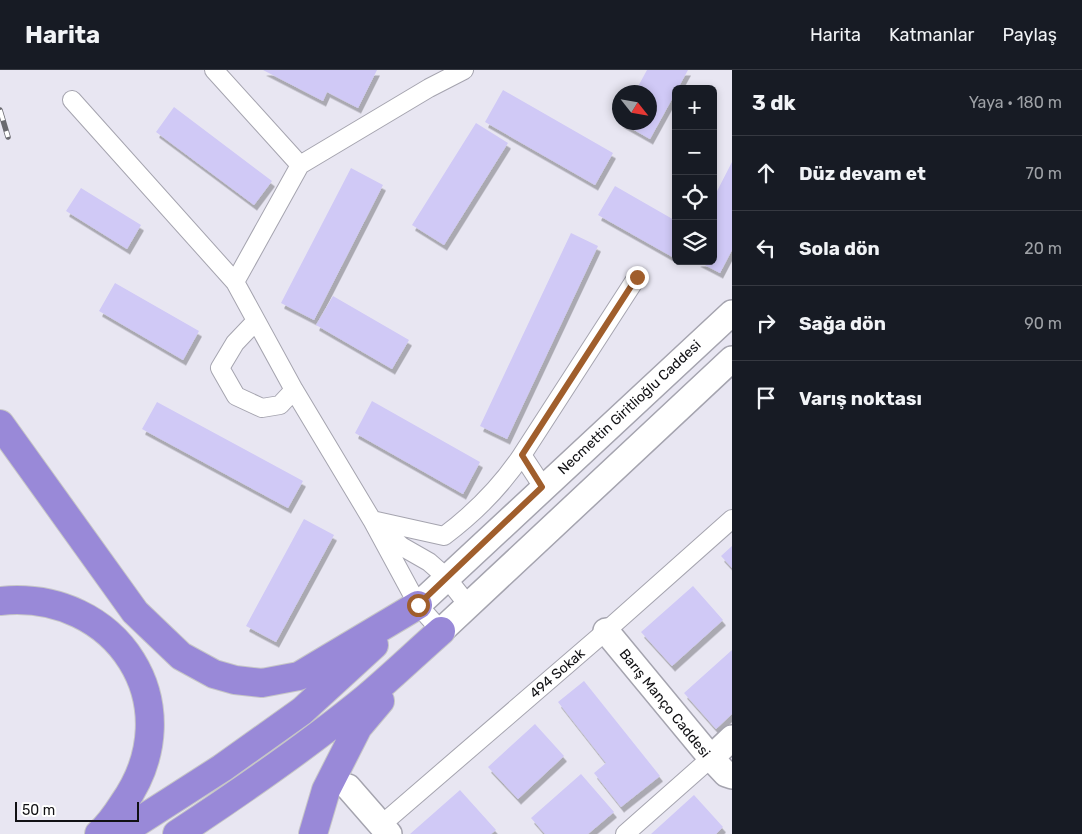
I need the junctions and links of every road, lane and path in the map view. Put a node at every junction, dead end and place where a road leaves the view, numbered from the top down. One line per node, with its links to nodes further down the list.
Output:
1 (214, 70): 4 (street)
2 (464, 70): 4 (street)
3 (72, 100): 6 (street)
4 (300, 165): 6 (street)
5 (637, 277): 12 (street)
6 (235, 282): 8 (street)
7 (732, 313): 13 (street, Necmettin Giritlioğlu Caddesi)
8 (255, 322): 10 (street); 10 (street)
9 (732, 359): 19 (street)
10 (294, 390): 15 (street)
11 (0, 424): 18 (highway)
12 (522, 455): 13 (street); 15 (street)
13 (542, 487): 16 (street, Necmettin Giritlioğlu Caddesi)
14 (732, 518): 21 (street, 494 Sokak)
15 (372, 520): 16 (street); 18 (street)
16 (446, 578): 18 (street, Necmettin Giritlioğlu Caddesi); 19 (street)
17 (0, 602): 26 (highway)
18 (418, 605): 20 (street); 27 (highway)
19 (468, 605): 20 (street)
20 (441, 631): 28 (highway); 29 (highway)
21 (606, 631): 23 (street, Barış Manço Caddesi); 25 (street, 494 Sokak)
22 (732, 738): 23 (street)
23 (726, 774): 30 (street)
24 (348, 787): 25 (street)
25 (385, 830)
26 (99, 834)
27 (118, 834)
28 (176, 834)
29 (313, 834)
30 (625, 834)

